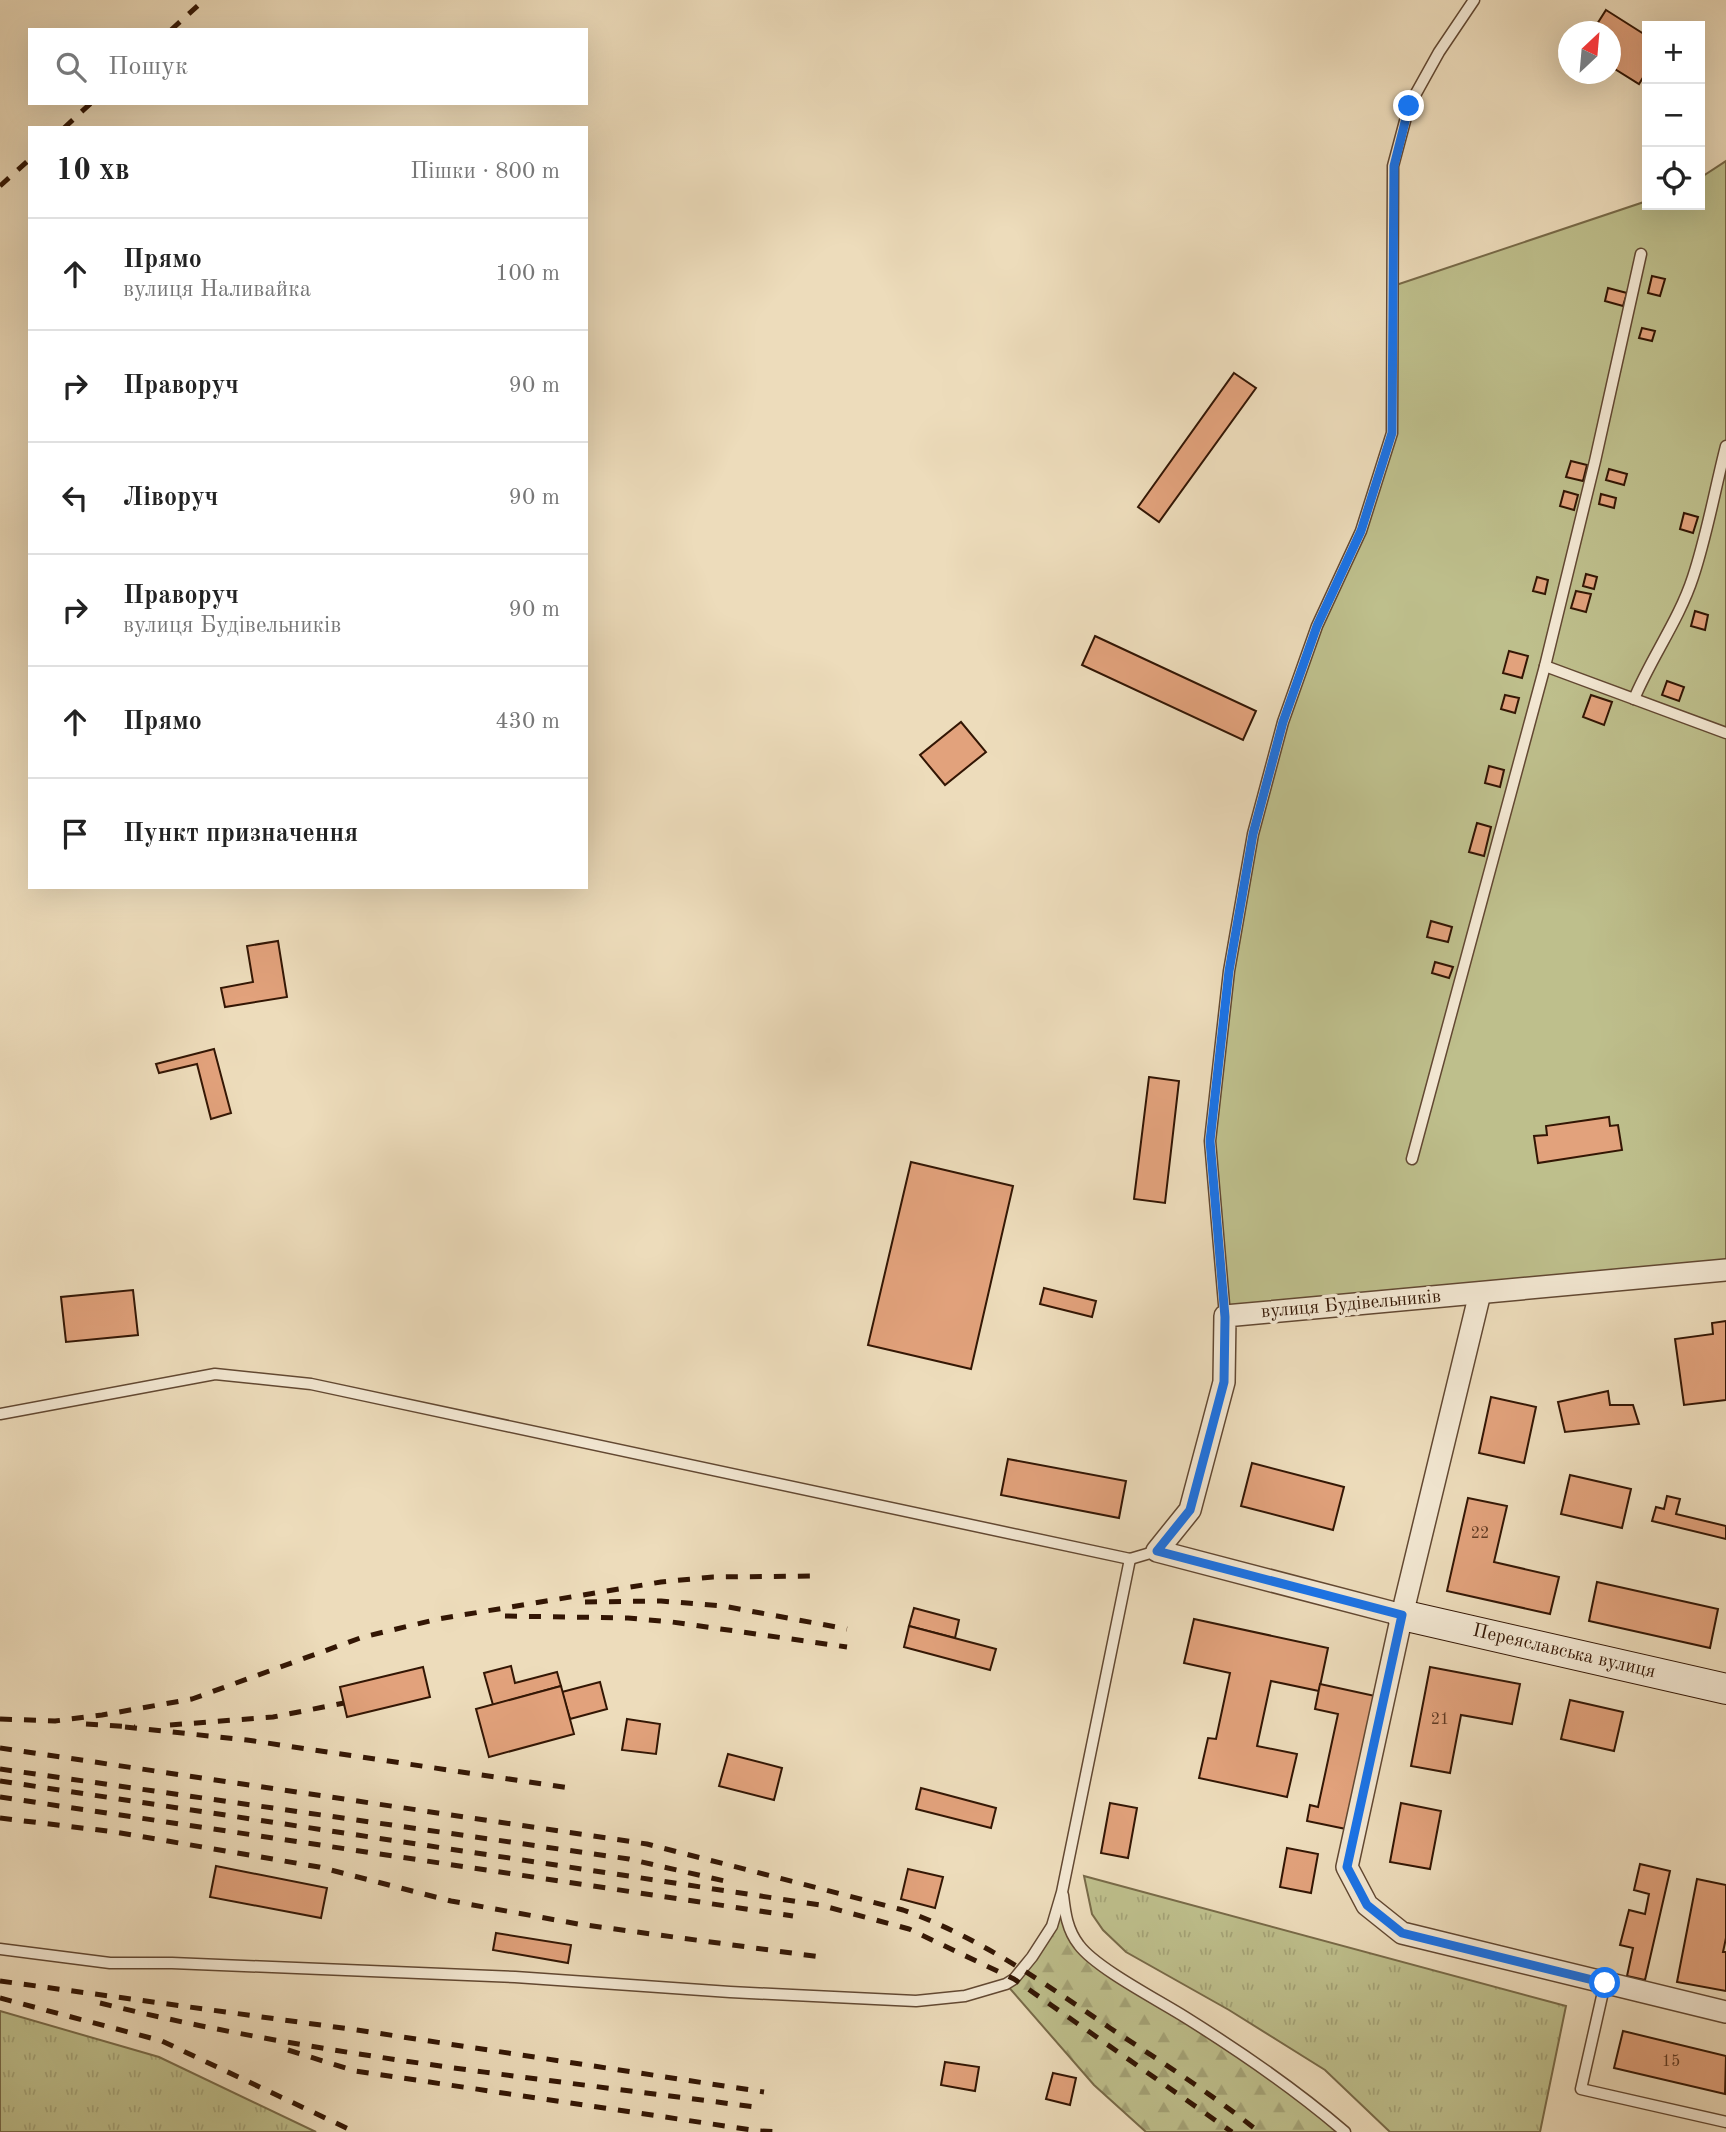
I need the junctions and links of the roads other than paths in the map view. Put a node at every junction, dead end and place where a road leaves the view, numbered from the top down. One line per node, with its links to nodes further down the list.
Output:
1 (1474, 0): 10 (lane)
2 (1641, 254): 4 (lane)
3 (1726, 446): 5 (lane)
4 (1545, 666): 5 (lane); 7 (lane)
5 (1634, 699): 6 (lane)
6 (1726, 733)
7 (1412, 1159)
8 (1726, 1270): 9 (street, вулиця Будівельників)
9 (1480, 1293): 10 (street, вулиця Будівельників); 14 (street)
10 (1225, 1317): 12 (street)
11 (0, 1414): 13 (lane)
12 (1157, 1551): 13 (lane); 14 (street)
13 (1130, 1559): 16 (lane)
14 (1402, 1615): 15 (street, Переяславська вулиця); 18 (street)
15 (1726, 1689)
16 (1062, 1892): 17 (lane); 21 (lane)
17 (0, 1949)
18 (1605, 1983): 19 (street); 20 (lane)
19 (1726, 2012)
20 (1726, 2122)
21 (1345, 2132)

